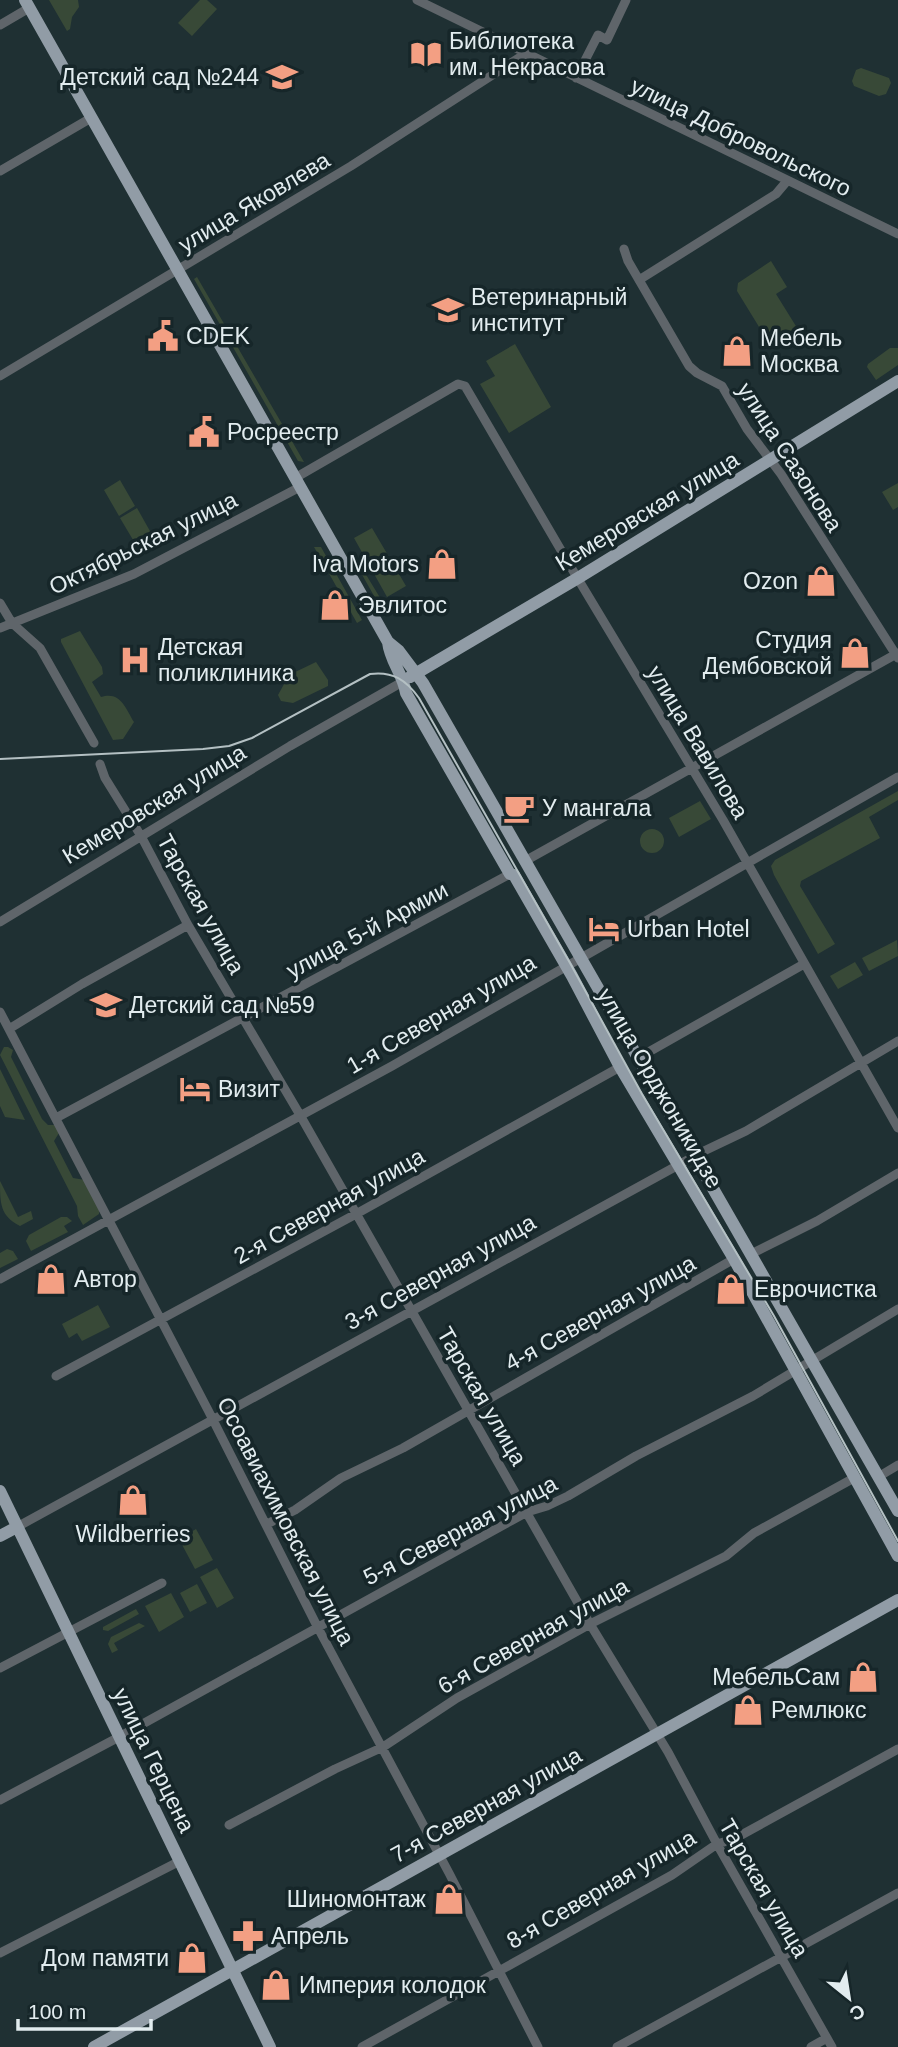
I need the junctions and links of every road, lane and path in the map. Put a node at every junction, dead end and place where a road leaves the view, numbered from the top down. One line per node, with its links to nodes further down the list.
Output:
1 (417, 0): 5 (street, улица Добровольского)
2 (626, 0): 6 (street)
3 (27, 4): 4 (street); 7 (main road, улица Орджоникидзе)
4 (0, 25)
5 (525, 54): 6 (street, улица Добровольского); 12 (street, улица Яковлева)
6 (576, 78): 9 (street, улица Добровольского)
7 (91, 118): 8 (street); 12 (main road, улица Орджоникидзе)
8 (0, 171)
9 (787, 181): 10 (street, улица Добровольского); 13 (street)
10 (898, 234)
11 (624, 249): 13 (street, улица Сазонова)
12 (177, 271): 14 (street, улица Яковлева); 18 (main road, улица Орджоникидзе)
13 (639, 280): 17 (street, улица Сазонова)
14 (0, 376)
15 (898, 381): 17 (main road, Кемеровская улица)
16 (458, 384): 18 (street, Октябрьская улица); 19 (street, улица Вавилова)
17 (771, 460): 19 (main road, Кемеровская улица); 24 (street, улица Сазонова)
18 (297, 482): 21 (street, Октябрьская улица); 23 (main road, улица Орджоникидзе)
19 (578, 578): 25 (main road, Кемеровская улица); 29 (street, улица Вавилова)
20 (0, 603): 21 (street)
21 (12, 623): 22 (street, Октябрьская улица); 27 (street)
22 (0, 628)
23 (387, 642): 25 (main road, улица Орджоникидзе); 26 (main road, улица Орджоникидзе)
24 (897, 655): 29 (street)
25 (416, 674): 26 (main road, Кемеровская улица); 32 (main road, улица Орджоникидзе)
26 (404, 681): 31 (street, Кемеровская улица); 34 (main road, улица Орджоникидзе)
27 (94, 743)
28 (100, 764): 31 (street, Тарская улица)
29 (692, 769): 32 (street); 33 (street, улица Вавилова)
30 (898, 777): 33 (street, 1-я Северная улица)
31 (141, 836): 35 (street, Кемеровская улица); 36 (street, Тарская улица)
32 (525, 861): 37 (main road, улица Орджоникидзе)
33 (747, 863): 37 (street, 1-я Северная улица); 38 (street, улица Вавилова)
34 (510, 874): 39 (main road, улица Орджоникидзе); 41 (street, улица 5-й Армии)
35 (0, 922)
36 (188, 925): 41 (street, Тарская улица); 42 (street)
37 (580, 957): 39 (street, 1-я Северная улица); 44 (main road, улица Орджоникидзе)
38 (804, 964): 44 (street); 45 (street, улица Вавилова)
39 (566, 966): 46 (main road, улица Орджоникидзе); 47 (street, 1-я Северная улица)
40 (0, 1012): 42 (street, Осоавиахимовская улица)
41 (243, 1018): 47 (street, Тарская улица); 48 (street, улица 5-й Армии)
42 (9, 1029): 48 (street, Осоавиахимовская улица)
43 (898, 1041): 45 (street, 3-я Северная улица)
44 (638, 1058): 50 (main road, улица Орджоникидзе)
45 (860, 1063): 49 (street, улица Вавилова); 50 (street, 3-я Северная улица)
46 (620, 1067): 51 (main road, улица Орджоникидзе); 53 (street, 2-я Северная улица)
47 (300, 1115): 53 (street, Тарская улица); 54 (street, 1-я Северная улица)
48 (56, 1118): 54 (street, Осоавиахимовская улица)
49 (898, 1128)
50 (694, 1156): 51 (street, 3-я Северная улица); 55 (main road, улица Орджоникидзе)
51 (679, 1165): 56 (main road, улица Орджоникидзе); 59 (street, 3-я Северная улица)
52 (898, 1173): 55 (street)
53 (356, 1214): 59 (street, Тарская улица); 60 (street, 2-я Северная улица)
54 (109, 1220): 57 (street, 1-я Северная улица); 60 (street, Осоавиахимовская улица)
55 (751, 1254): 61 (main road, улица Орджоникидзе)
56 (734, 1259): 62 (main road, улица Орджоникидзе); 64 (street, 4-я Северная улица)
57 (0, 1279)
58 (898, 1309): 61 (street, 5-я Северная улица)
59 (411, 1312): 64 (street, Тарская улица); 65 (street, 3-я Северная улица)
60 (161, 1321): 63 (street, 2-я Северная улица); 65 (street, Осоавиахимовская улица)
61 (812, 1362): 62 (street, 5-я Северная улица); 67 (main road, улица Орджоникидзе)
62 (796, 1371): 68 (main road, улица Орджоникидзе); 71 (street, 5-я Северная улица)
63 (56, 1376)
64 (467, 1410): 71 (street, Тарская улица); 72 (street, 4-я Северная улица)
65 (212, 1420): 72 (street, Осоавиахимовская улица); 73 (street, 3-я Северная улица)
66 (898, 1465): 67 (street)
67 (878, 1477): 70 (main road, улица Орджоникидзе)
68 (855, 1478): 75 (main road, улица Орджоникидзе); 78 (street, 6-я Северная улица)
69 (0, 1491): 73 (main road, улица Герцена)
70 (898, 1511)
71 (527, 1512): 78 (street, Тарская улица); 79 (street, 5-я Северная улица)
72 (267, 1524): 79 (street, Осоавиахимовская улица)
73 (17, 1527): 74 (main road, 3-я Северная улица); 80 (main road, улица Герцена)
74 (0, 1536)
75 (898, 1556)
76 (162, 1584): 80 (street)
77 (898, 1600): 82 (main road, 7-я Северная улица)
78 (590, 1624): 82 (street, Тарская улица); 84 (street, 6-я Северная улица)
79 (317, 1626): 83 (street, 5-я Северная улица); 84 (street, Осоавиахимовская улица)
80 (67, 1631): 81 (street); 83 (main road, улица Герцена)
81 (0, 1668)
82 (657, 1733): 88 (street, Тарская улица); 89 (main road, 7-я Северная улица)
83 (119, 1737): 86 (street, 5-я Северная улица); 90 (main road, улица Герцена)
84 (383, 1747): 87 (street, 6-я Северная улица); 89 (street, Осоавиахимовская улица)
85 (898, 1749): 88 (street, 8-я Северная улица)
86 (0, 1800)
87 (229, 1825)
88 (717, 1844): 93 (street, Тарская улица); 95 (street, 8-я Северная улица)
89 (439, 1855): 94 (main road, 7-я Северная улица); 95 (street, Осоавиахимовская улица)
90 (180, 1861): 92 (street); 94 (main road, улица Герцена)
91 (898, 1893): 93 (street)
92 (0, 1953)
93 (781, 1955): 96 (street, Тарская улица); 101 (street)
94 (233, 1970): 97 (main road, 7-я Северная улица); 98 (main road, улица Герцена)
95 (498, 1971): 99 (street, 8-я Северная улица); 100 (street, Осоавиахимовская улица)
96 (827, 2038): 102 (street); 103 (street, Тарская улица)
97 (94, 2047)
98 (270, 2047)
99 (362, 2047)
100 (538, 2047)
101 (617, 2047)
102 (811, 2047)
103 (832, 2047)

